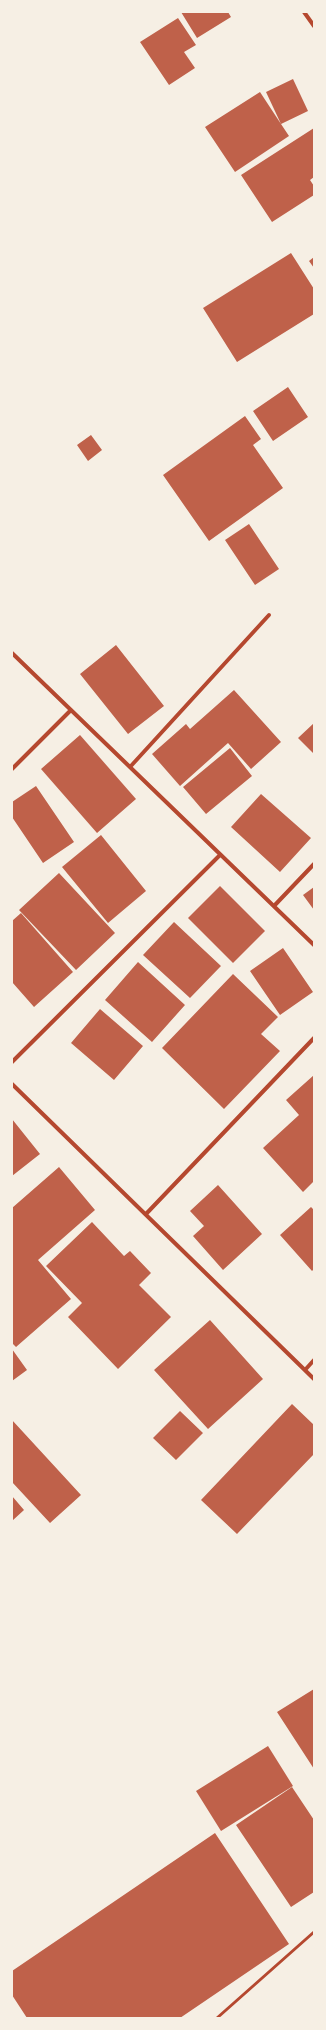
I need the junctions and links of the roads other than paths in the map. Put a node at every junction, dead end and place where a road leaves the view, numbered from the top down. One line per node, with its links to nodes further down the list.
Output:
1 (304, 12): 2 (street)
2 (314, 26)
3 (269, 615): 6 (street)
4 (12, 653): 5 (street)
5 (71, 710): 6 (street); 7 (street)
6 (130, 767): 8 (street)
7 (12, 770)
8 (220, 855): 10 (street); 13 (street)
9 (314, 864): 10 (street)
10 (274, 906): 11 (street)
11 (314, 945)
12 (314, 1038): 15 (street)
13 (12, 1062)
14 (12, 1084): 15 (street)
15 (146, 1214): 17 (street)
16 (314, 1360): 17 (street)
17 (305, 1370): 18 (street)
18 (314, 1379)
19 (314, 1932): 20 (lane)
20 (217, 2018)

